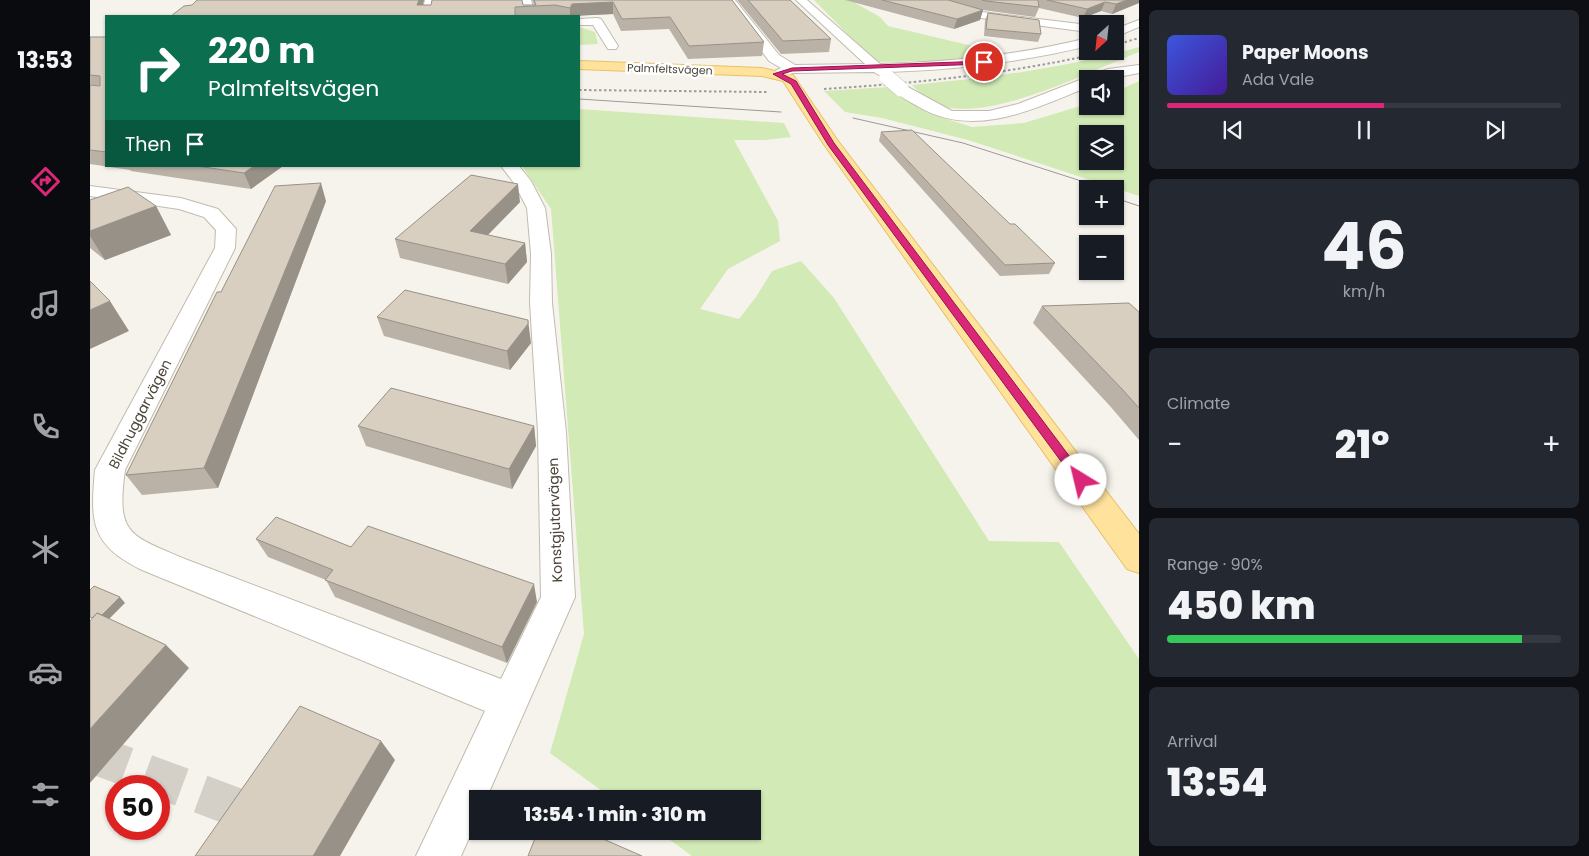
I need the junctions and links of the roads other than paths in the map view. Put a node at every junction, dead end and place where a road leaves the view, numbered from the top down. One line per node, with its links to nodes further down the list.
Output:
1 (430, 0): 7 (street)
2 (526, 0): 8 (street)
3 (729, 0): 19 (street)
4 (801, 0): 20 (street)
5 (928, 0): 12 (street)
6 (592, 8): 10 (street)
7 (427, 15)
8 (530, 15)
9 (580, 22): 10 (street)
10 (598, 22): 15 (street)
11 (1139, 23): 13 (street)
12 (1079, 29)
13 (1124, 29)
14 (1079, 44): 20 (street, Palmfeltsvägen)
15 (612, 46)
16 (580, 65): 19 (main road, Palmfeltsvägen)
17 (1138, 69): 18 (street)
18 (1124, 71)
19 (777, 72): 20 (street, Palmfeltsvägen); 24 (main road)
20 (881, 72): 21 (street, bridge)
21 (1079, 86)
22 (510, 167): 25 (street, Konstgjutarvägen)
23 (90, 191): 25 (street, Bildhuggarvägen)
24 (1139, 559)
25 (509, 702): 26 (street, Konstgjutarvägen)
26 (438, 856)

